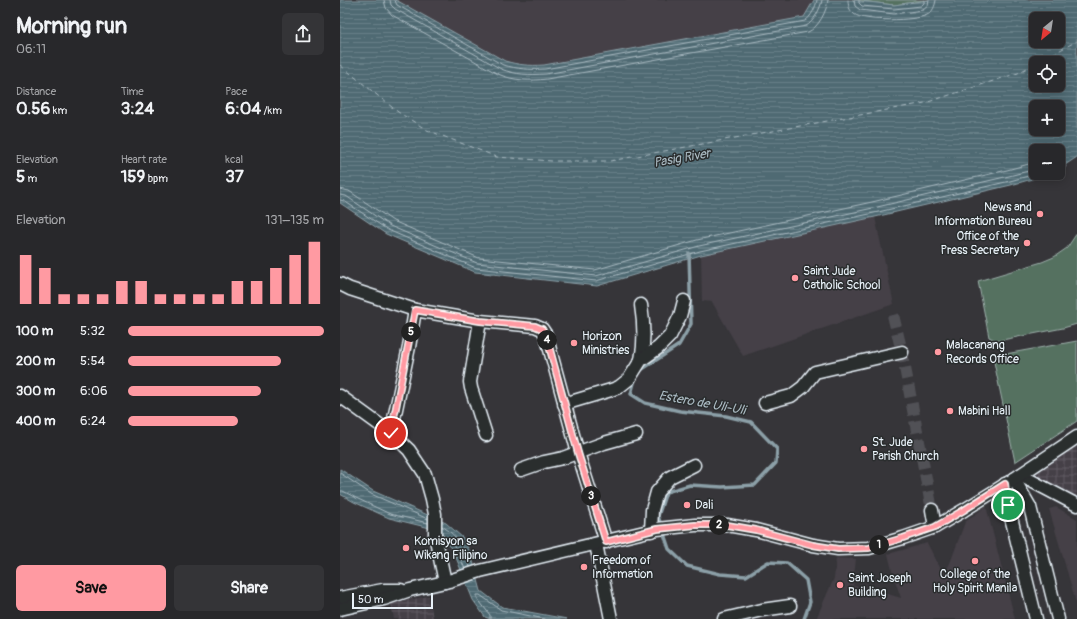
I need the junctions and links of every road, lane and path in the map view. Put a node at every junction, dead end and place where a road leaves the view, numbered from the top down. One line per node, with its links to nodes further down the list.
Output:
1 (340, 284): 4 (street)
2 (684, 301): 7 (street)
3 (641, 305): 7 (street)
4 (415, 310): 5 (street); 11 (street)
5 (480, 321): 10 (street); 13 (street)
6 (902, 352): 9 (street)
7 (640, 360): 10 (street)
8 (340, 396): 11 (street)
9 (766, 403)
10 (564, 404): 15 (street)
11 (391, 433): 24 (street)
12 (636, 434): 15 (street)
13 (486, 435)
14 (1077, 437): 18 (street)
15 (578, 453): 17 (street); 23 (street)
16 (694, 465): 22 (street)
17 (521, 470)
18 (1013, 479): 19 (street); 21 (street); 31 (street); 32 (street)
19 (1077, 505)
20 (932, 510): 21 (street)
21 (935, 527): 22 (street)
22 (654, 530): 23 (street)
23 (601, 543): 24 (street); 29 (street)
24 (447, 582): 25 (street)
25 (410, 590): 26 (street); 28 (street)
26 (340, 598)
27 (790, 606): 30 (street)
28 (340, 609)
29 (610, 619)
30 (724, 619)
31 (1036, 619)
32 (1058, 619)

